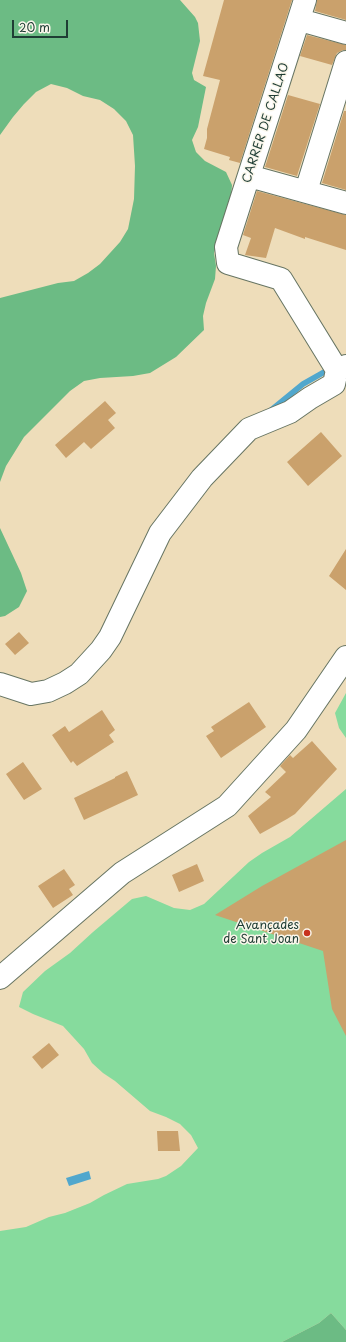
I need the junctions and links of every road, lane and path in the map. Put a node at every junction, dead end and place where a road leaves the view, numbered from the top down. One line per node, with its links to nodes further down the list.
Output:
1 (303, 10): 2 (street); 4 (street, CARRER DE CALLAO)
2 (346, 33)
3 (346, 62): 5 (street)
4 (249, 176): 5 (street); 7 (street, CARRER DE CALLAO)
5 (306, 191): 6 (street)
6 (346, 203)
7 (341, 368): 9 (street)
8 (346, 657): 10 (street)
9 (0, 684)
10 (0, 978)

